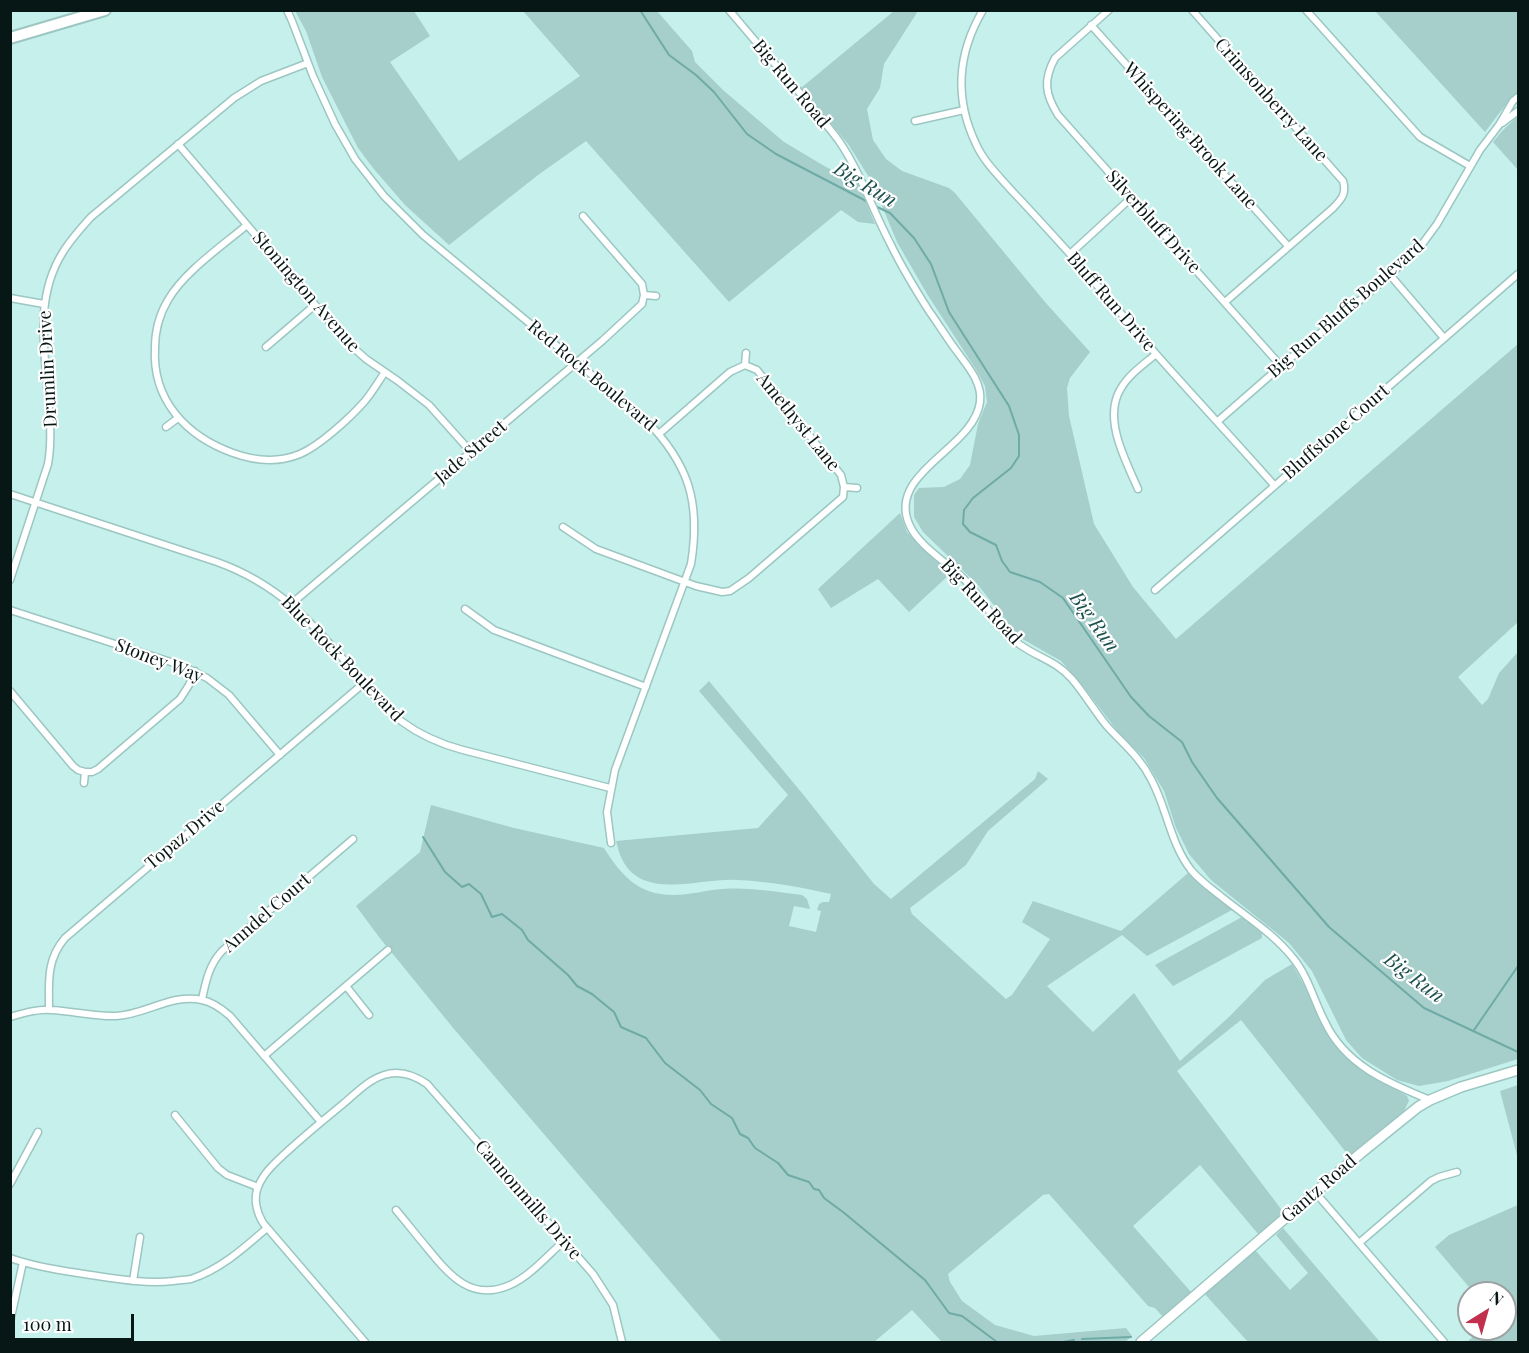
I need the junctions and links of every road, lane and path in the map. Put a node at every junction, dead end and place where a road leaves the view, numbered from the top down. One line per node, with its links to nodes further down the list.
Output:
1 (105, 10): 9 (main road)
2 (287, 10): 10 (street, Red Rock Boulevard)
3 (729, 10): 75 (street, Big Run Road)
4 (983, 10): 12 (street, Bluff Run Drive)
5 (1109, 10): 8 (street)
6 (1192, 10): 21 (street, Crimsonberry Lane)
7 (1306, 10): 17 (street)
8 (1091, 25): 18 (street, Silverbluff Drive); 21 (street, Whispering Brook Lane)
9 (10, 38)
10 (308, 63): 16 (street, Drumlin Drive); 35 (street, Red Rock Boulevard)
11 (1518, 97): 15 (street, Big Run Bluffs Boulevard)
12 (964, 110): 14 (street); 22 (street, Bluff Run Drive)
13 (1518, 111): 15 (street, Big Run Bluffs Boulevard)
14 (915, 121)
15 (1499, 125): 17 (street, Big Run Bluffs Boulevard)
16 (178, 144): 20 (street, Stonington Avenue); 29 (street, Drumlin Drive)
17 (1470, 166): 24 (street, Big Run Bluffs Boulevard)
18 (1131, 198): 22 (street); 28 (street, Silverbluff Drive)
19 (583, 216): 25 (street)
20 (247, 225): 30 (street, Stonington Avenue); 39 (street)
21 (1288, 246): 28 (street)
22 (1070, 254): 34 (street, Bluff Run Drive)
23 (1518, 274): 31 (street, Bluffstone Court)
24 (1389, 275): 31 (street); 37 (street, Big Run Bluffs Boulevard)
25 (644, 295): 26 (street); 35 (street, Jade Street)
26 (656, 296)
27 (10, 298): 29 (street)
28 (1225, 302): 37 (street, Silverbluff Drive)
29 (44, 304): 49 (street, Drumlin Drive)
30 (315, 305): 32 (street); 38 (street, Stonington Avenue)
31 (1444, 338): 44 (street, Bluffstone Court)
32 (266, 347)
33 (746, 353): 36 (street)
34 (1156, 354): 40 (street, Bluff Run Drive); 47 (street)
35 (577, 362): 42 (street, Red Rock Boulevard); 43 (street, Jade Street)
36 (745, 365): 42 (street, Amethyst Lane); 45 (street, Amethyst Lane)
37 (1281, 366): 40 (street, Big Run Bluffs Boulevard)
38 (385, 372): 39 (street); 43 (street, Stonington Avenue)
39 (178, 418): 41 (street)
40 (1218, 422): 44 (street, Bluff Run Drive)
41 (166, 427)
42 (660, 433): 52 (street, Red Rock Boulevard)
43 (471, 452): 54 (street, Jade Street)
44 (1274, 485): 53 (street, Bluffstone Court)
45 (844, 487): 46 (street); 52 (street)
46 (857, 488)
47 (1138, 489)
48 (10, 494): 49 (street, Blue Rock Boulevard)
49 (36, 503): 51 (street, Drumlin Drive); 54 (street, Blue Rock Boulevard)
50 (563, 527): 52 (street)
51 (10, 580)
52 (686, 583): 59 (street, Red Rock Boulevard)
53 (1155, 590)
54 (291, 604): 58 (street, Blue Rock Boulevard)
55 (465, 609): 59 (street)
56 (10, 610): 57 (street, Stoney Way)
57 (195, 671): 61 (street, Stoney Way); 62 (street)
58 (364, 683): 61 (street, Topaz Drive); 64 (street, Blue Rock Boulevard)
59 (646, 687): 64 (street, Red Rock Boulevard)
60 (10, 691): 62 (street)
61 (279, 755): 70 (street, Topaz Drive)
62 (85, 772): 63 (street)
63 (84, 783)
64 (610, 788): 66 (street, Red Rock Boulevard)
65 (352, 839): 69 (street, Anndel Court)
66 (611, 843)
67 (388, 951): 68 (street)
68 (346, 986): 71 (street); 73 (street)
69 (202, 999): 70 (street); 73 (street)
70 (49, 1010): 72 (street)
71 (369, 1015)
72 (10, 1017)
73 (264, 1056): 77 (street)
74 (1518, 1070): 75 (main road, Gantz Road)
75 (1430, 1100): 82 (main road, Gantz Road)
76 (175, 1115): 81 (street)
77 (321, 1122): 81 (street); 86 (street, Cannonmills Drive)
78 (38, 1132): 80 (street)
79 (1457, 1172): 87 (street)
80 (10, 1184)
81 (258, 1187): 84 (street)
82 (1315, 1192): 87 (street); 94 (main road, Gantz Road)
83 (396, 1210): 86 (street)
84 (267, 1228): 90 (street); 92 (street)
85 (140, 1237): 90 (street)
86 (564, 1241): 93 (street, Cannonmills Drive)
87 (1359, 1243): 95 (street)
88 (10, 1258): 89 (street)
89 (23, 1262): 90 (street); 91 (street)
90 (133, 1281)
91 (10, 1322)
92 (365, 1342)
93 (622, 1342)
94 (1141, 1342)
95 (1444, 1342)

